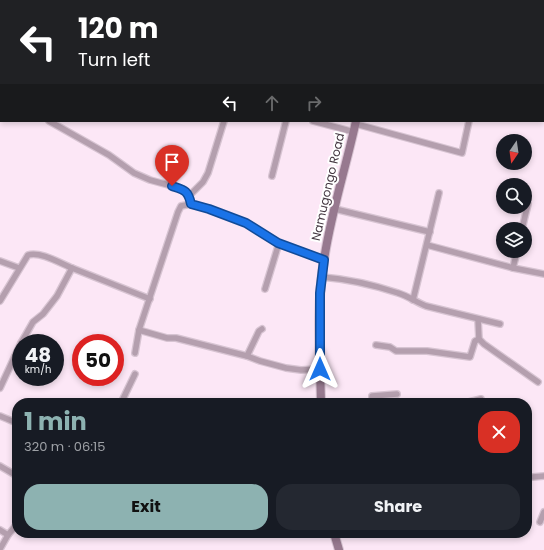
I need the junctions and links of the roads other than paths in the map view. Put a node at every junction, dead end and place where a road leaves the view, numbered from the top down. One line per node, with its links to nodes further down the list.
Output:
1 (51, 122): 9 (street)
2 (224, 122): 9 (street)
3 (286, 122): 7 (street)
4 (321, 122): 6 (street)
5 (470, 122): 6 (street)
6 (355, 126): 11 (main road, Namugongo Road)
7 (272, 176)
8 (439, 193): 12 (street)
9 (189, 196): 10 (street)
10 (191, 204): 13 (street); 24 (street)
11 (335, 209): 12 (street); 17 (main road, Namugongo Road)
12 (430, 232): 14 (street)
13 (278, 243): 17 (street); 23 (street)
14 (427, 245): 20 (street); 25 (street)
15 (515, 258): 20 (street)
16 (0, 260): 18 (street)
17 (324, 260): 22 (main road, Namugongo Road)
18 (19, 268): 19 (street); 26 (street)
19 (72, 268): 24 (street); 31 (street)
20 (513, 268): 21 (street)
21 (544, 274)
22 (322, 277): 25 (street); 37 (main road, Namugongo Road)
23 (265, 288)
24 (150, 299): 30 (street)
25 (414, 300): 27 (street)
26 (0, 301)
27 (478, 319): 28 (street); 32 (street)
28 (500, 324)
29 (262, 329): 35 (street)
30 (139, 330): 34 (street); 35 (street)
31 (26, 334)
32 (479, 339): 33 (street); 39 (street)
33 (376, 345)
34 (135, 353)
35 (247, 356): 37 (street)
36 (12, 362): 40 (street)
37 (320, 369): 43 (main road, Namugongo Road)
38 (135, 374): 42 (street)
39 (538, 382)
40 (0, 388)
41 (397, 394): 44 (street)
42 (123, 398)
43 (321, 398)
44 (372, 398)
45 (0, 416): 46 (street)
46 (12, 421)
47 (0, 466): 48 (street)
48 (12, 473)
49 (544, 476): 50 (street)
50 (533, 477)
51 (544, 512): 52 (street)
52 (540, 522)
53 (0, 530): 55 (street)
54 (12, 530): 55 (street)
55 (8, 535): 57 (street)
56 (335, 538): 58 (main road)
57 (0, 549)
58 (339, 550)

